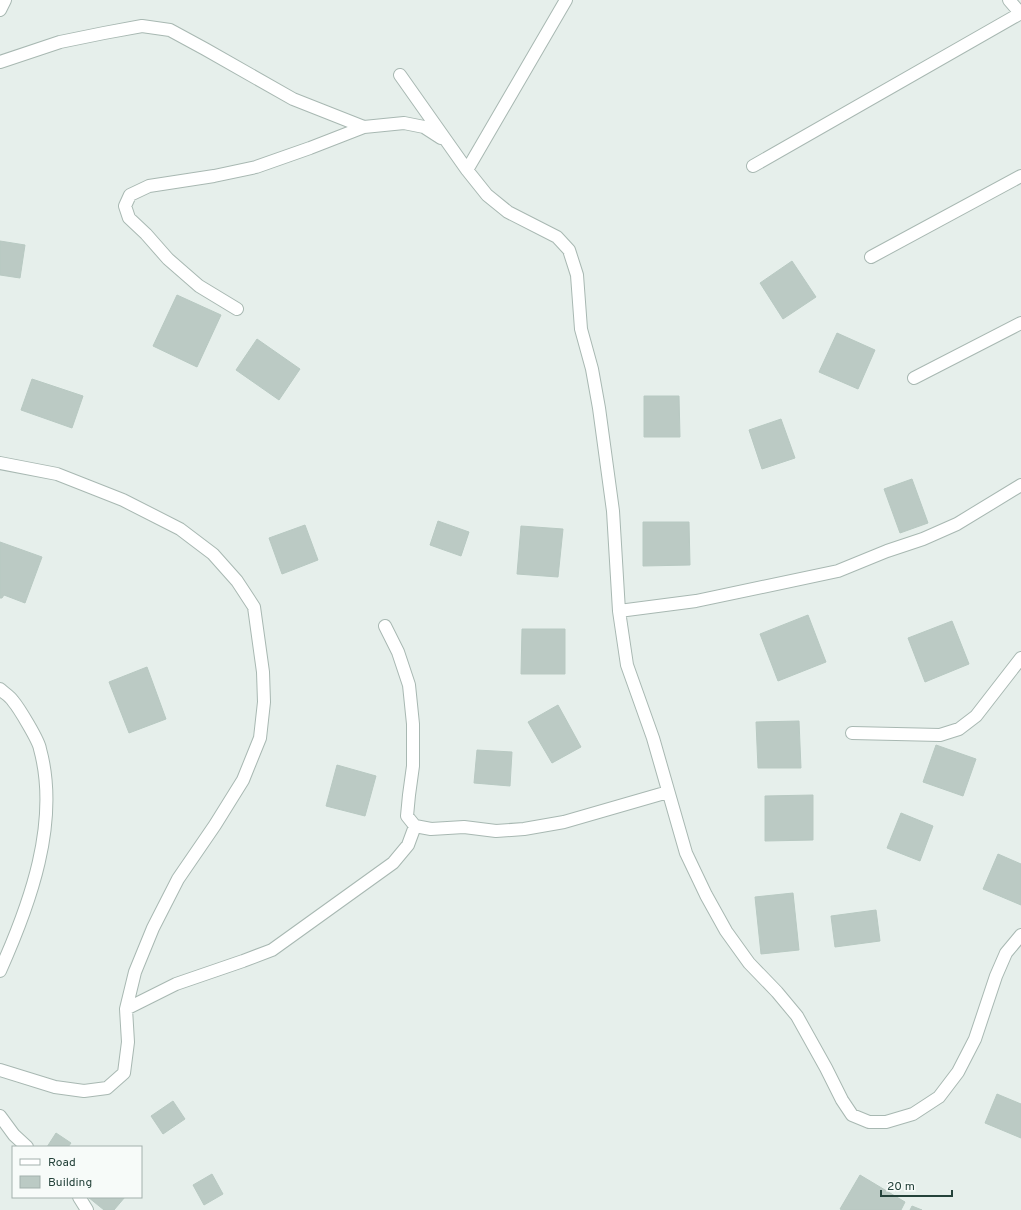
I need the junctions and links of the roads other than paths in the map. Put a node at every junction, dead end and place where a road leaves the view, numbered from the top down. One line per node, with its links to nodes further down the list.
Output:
1 (5, 0): 4 (street)
2 (566, 0): 11 (street)
3 (1009, 0): 5 (street)
4 (0, 10)
5 (1021, 14): 10 (street)
6 (0, 62): 8 (street)
7 (400, 75): 9 (street)
8 (364, 127): 9 (street); 14 (street)
9 (446, 141): 11 (street)
10 (753, 166)
11 (467, 170): 19 (street)
12 (1021, 176): 13 (street)
13 (871, 257)
14 (237, 309)
15 (1021, 323): 16 (street)
16 (914, 378)
17 (0, 462): 28 (street)
18 (1021, 485): 19 (street)
19 (619, 611): 24 (street)
20 (385, 626): 25 (street)
21 (1021, 658): 23 (street)
22 (0, 689): 27 (street)
23 (852, 733)
24 (668, 792): 25 (street); 26 (street)
25 (415, 826): 28 (street)
26 (1021, 935)
27 (0, 971)
28 (126, 1010): 29 (street)
29 (0, 1070)
30 (0, 1116): 31 (street)
31 (26, 1146)
32 (80, 1198): 33 (street)
33 (87, 1210)

